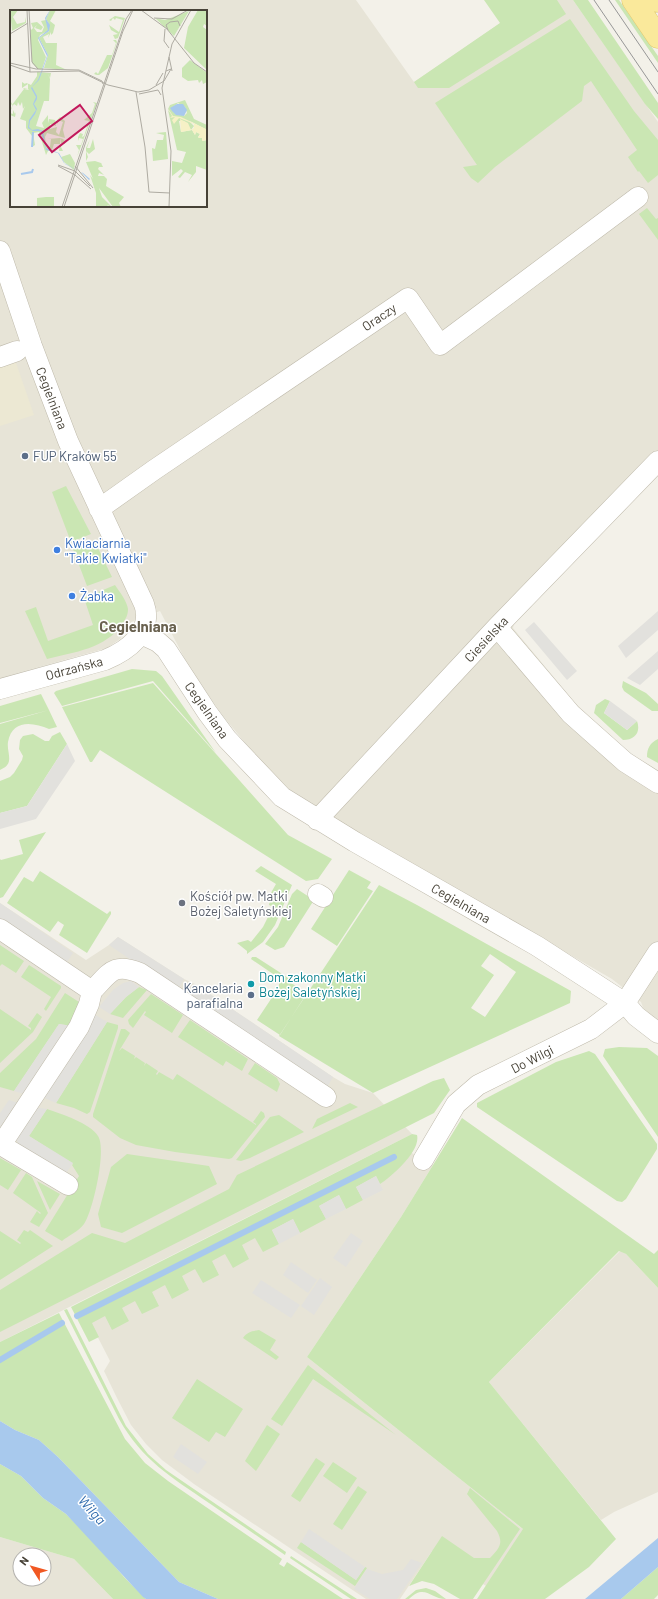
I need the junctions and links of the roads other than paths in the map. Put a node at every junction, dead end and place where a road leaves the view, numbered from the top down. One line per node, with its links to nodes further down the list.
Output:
1 (633, 0): 2 (main road)
2 (658, 37)
3 (638, 197): 6 (street, Oraczy)
4 (0, 251): 6 (street, Cegielniana)
5 (658, 461): 7 (street, Ciesielska)
6 (99, 509): 8 (street, Cegielniana)
7 (497, 627): 10 (street); 11 (street, Ciesielska)
8 (141, 634): 9 (street, Odrzańska); 11 (street, Cegielniana)
9 (0, 689)
10 (658, 783)
11 (317, 820): 15 (street, Cegielniana)
12 (0, 929): 14 (street)
13 (658, 952): 15 (street, Do Wilgi)
14 (92, 991): 17 (street); 18 (street)
15 (625, 1003): 16 (street); 19 (street, Do Wilgi)
16 (658, 1033)
17 (326, 1097)
18 (0, 1144): 20 (street)
19 (423, 1160)
20 (68, 1185)

